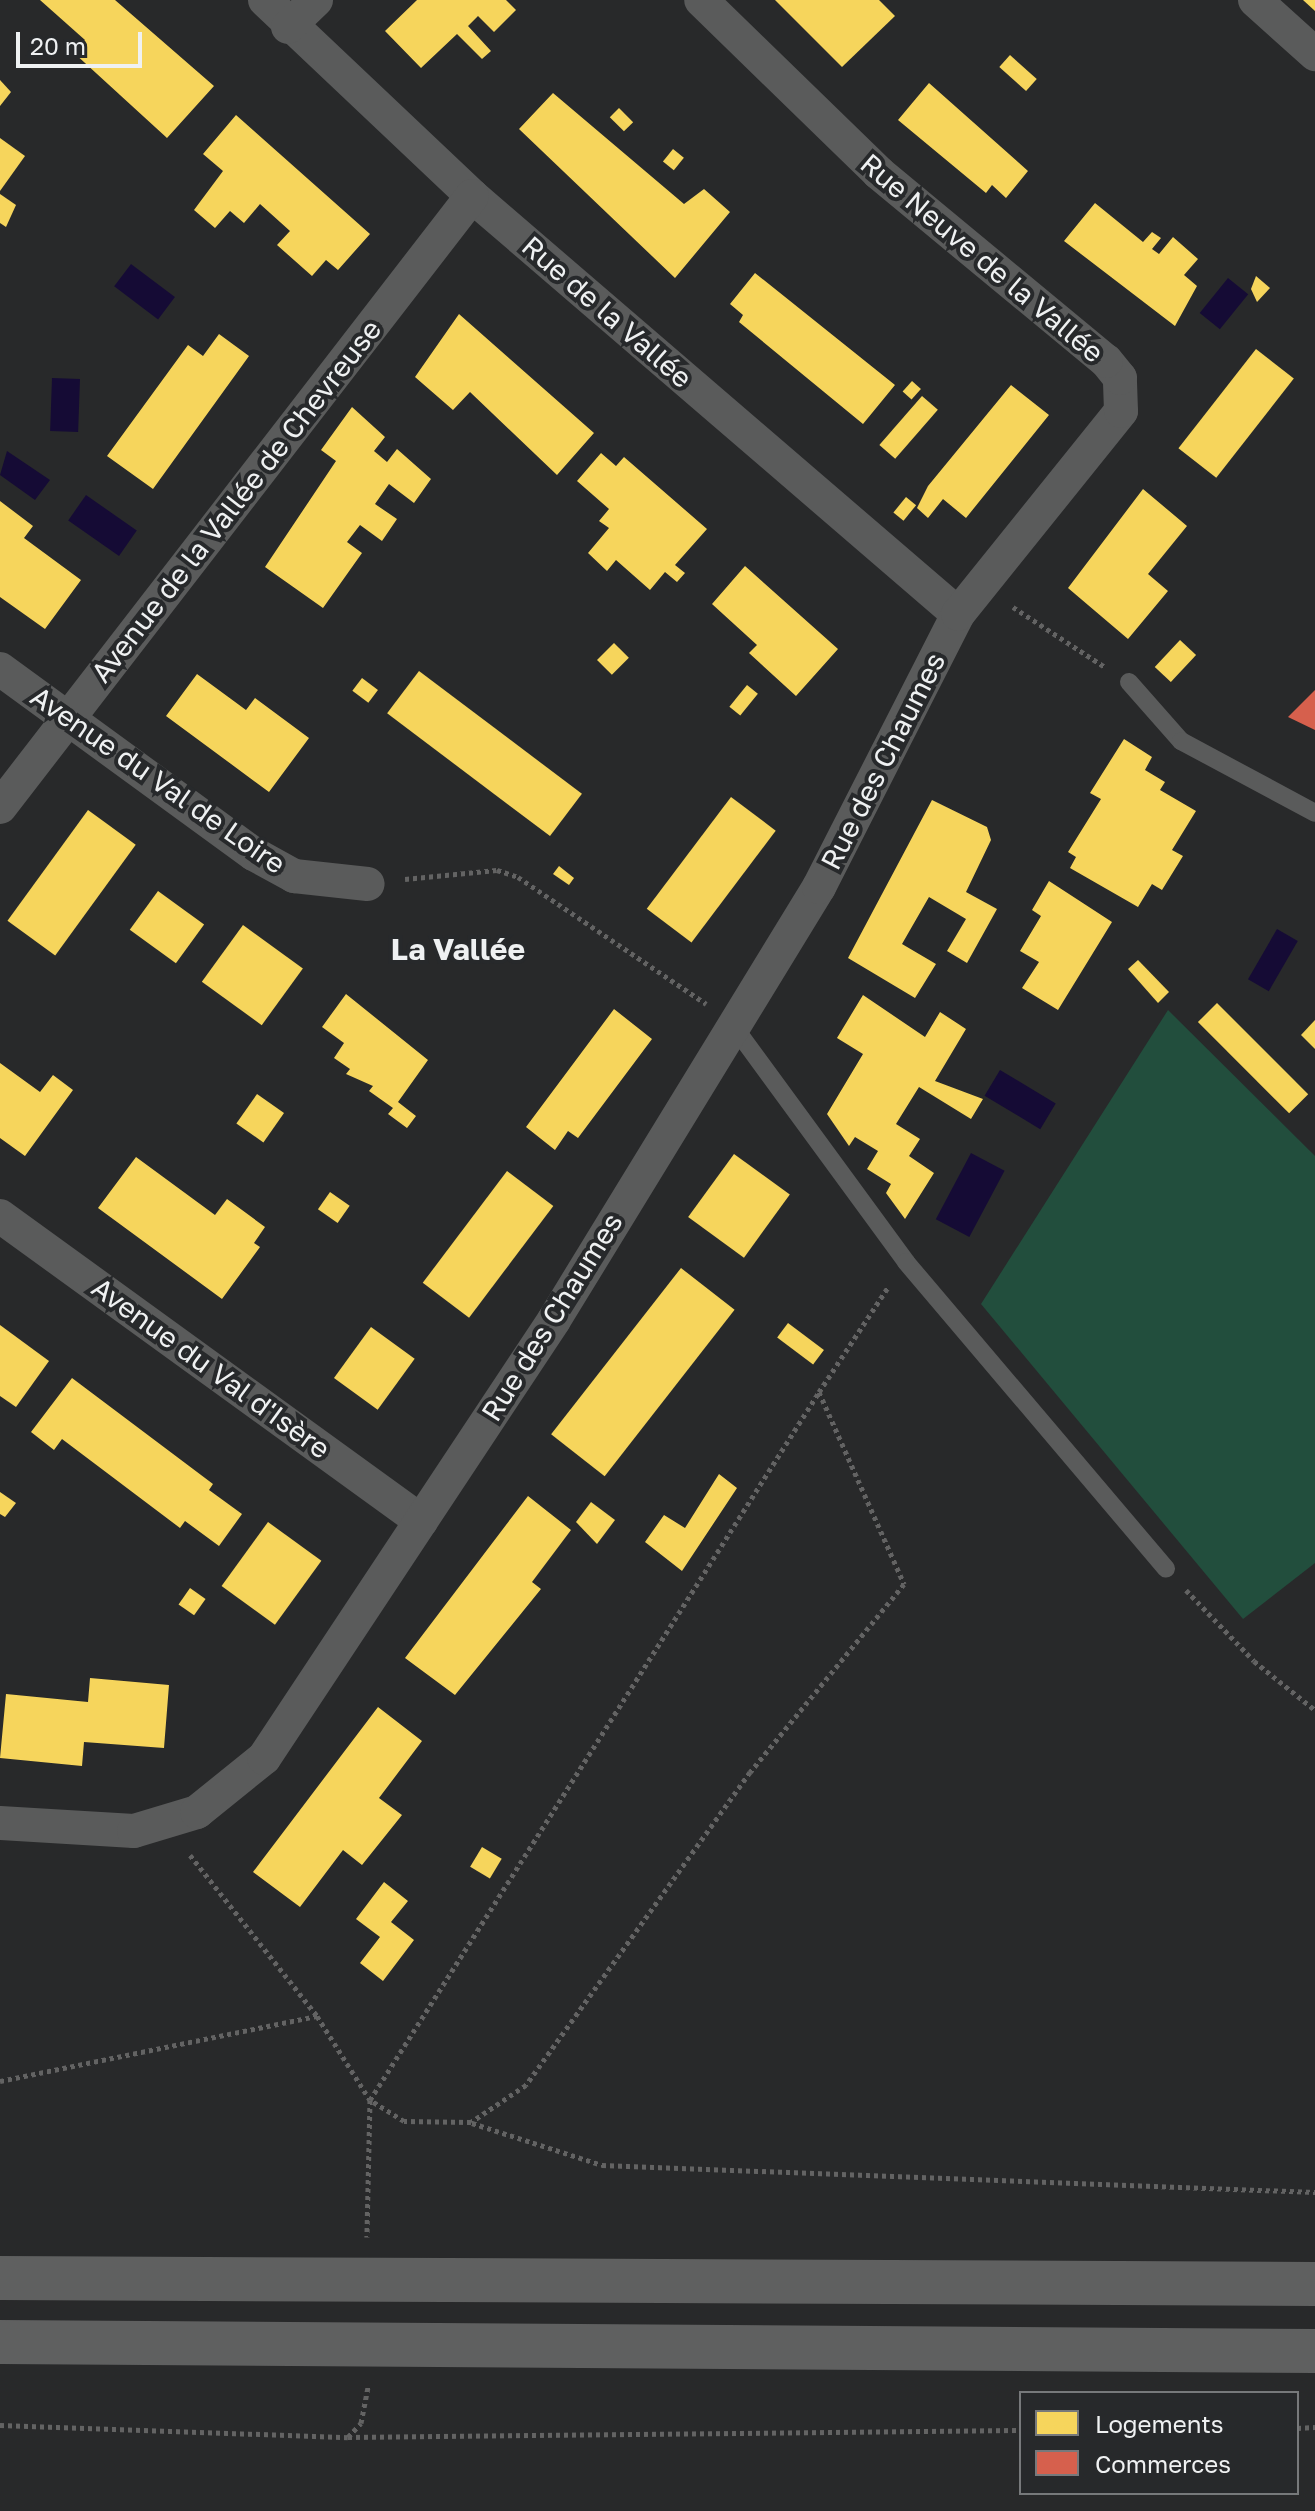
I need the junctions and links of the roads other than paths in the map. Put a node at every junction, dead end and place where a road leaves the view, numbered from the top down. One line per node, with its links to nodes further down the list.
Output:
1 (265, 0): 5 (street, Rue de la Vallée)
2 (316, 0): 5 (street)
3 (701, 0): 8 (street, Rue Neuve de la Vallée)
4 (1255, 0): 6 (street)
5 (288, 27): 7 (street, Rue de la Vallée)
6 (1315, 54)
7 (472, 196): 8 (street, Rue de la Vallée); 11 (street, Avenue de la Vallée de Chevreuse)
8 (958, 614): 15 (street, Rue des Chaumes)
9 (0, 669): 11 (street, Avenue du Val de Loire)
10 (1129, 682): 13 (lane)
11 (68, 719): 12 (street, Avenue de la Vallée de Chevreuse); 14 (street, Avenue du Val de Loire)
12 (0, 807)
13 (1315, 813)
14 (368, 884)
15 (732, 1024): 17 (street, Rue des Chaumes); 18 (lane)
16 (0, 1216): 17 (street, Avenue du Val d'Isère)
17 (421, 1521): 19 (street, Rue des Chaumes)
18 (1166, 1569)
19 (0, 1823)
20 (0, 2278): 21 (highway)
21 (1315, 2284)
22 (0, 2342): 23 (highway)
23 (1315, 2351)

